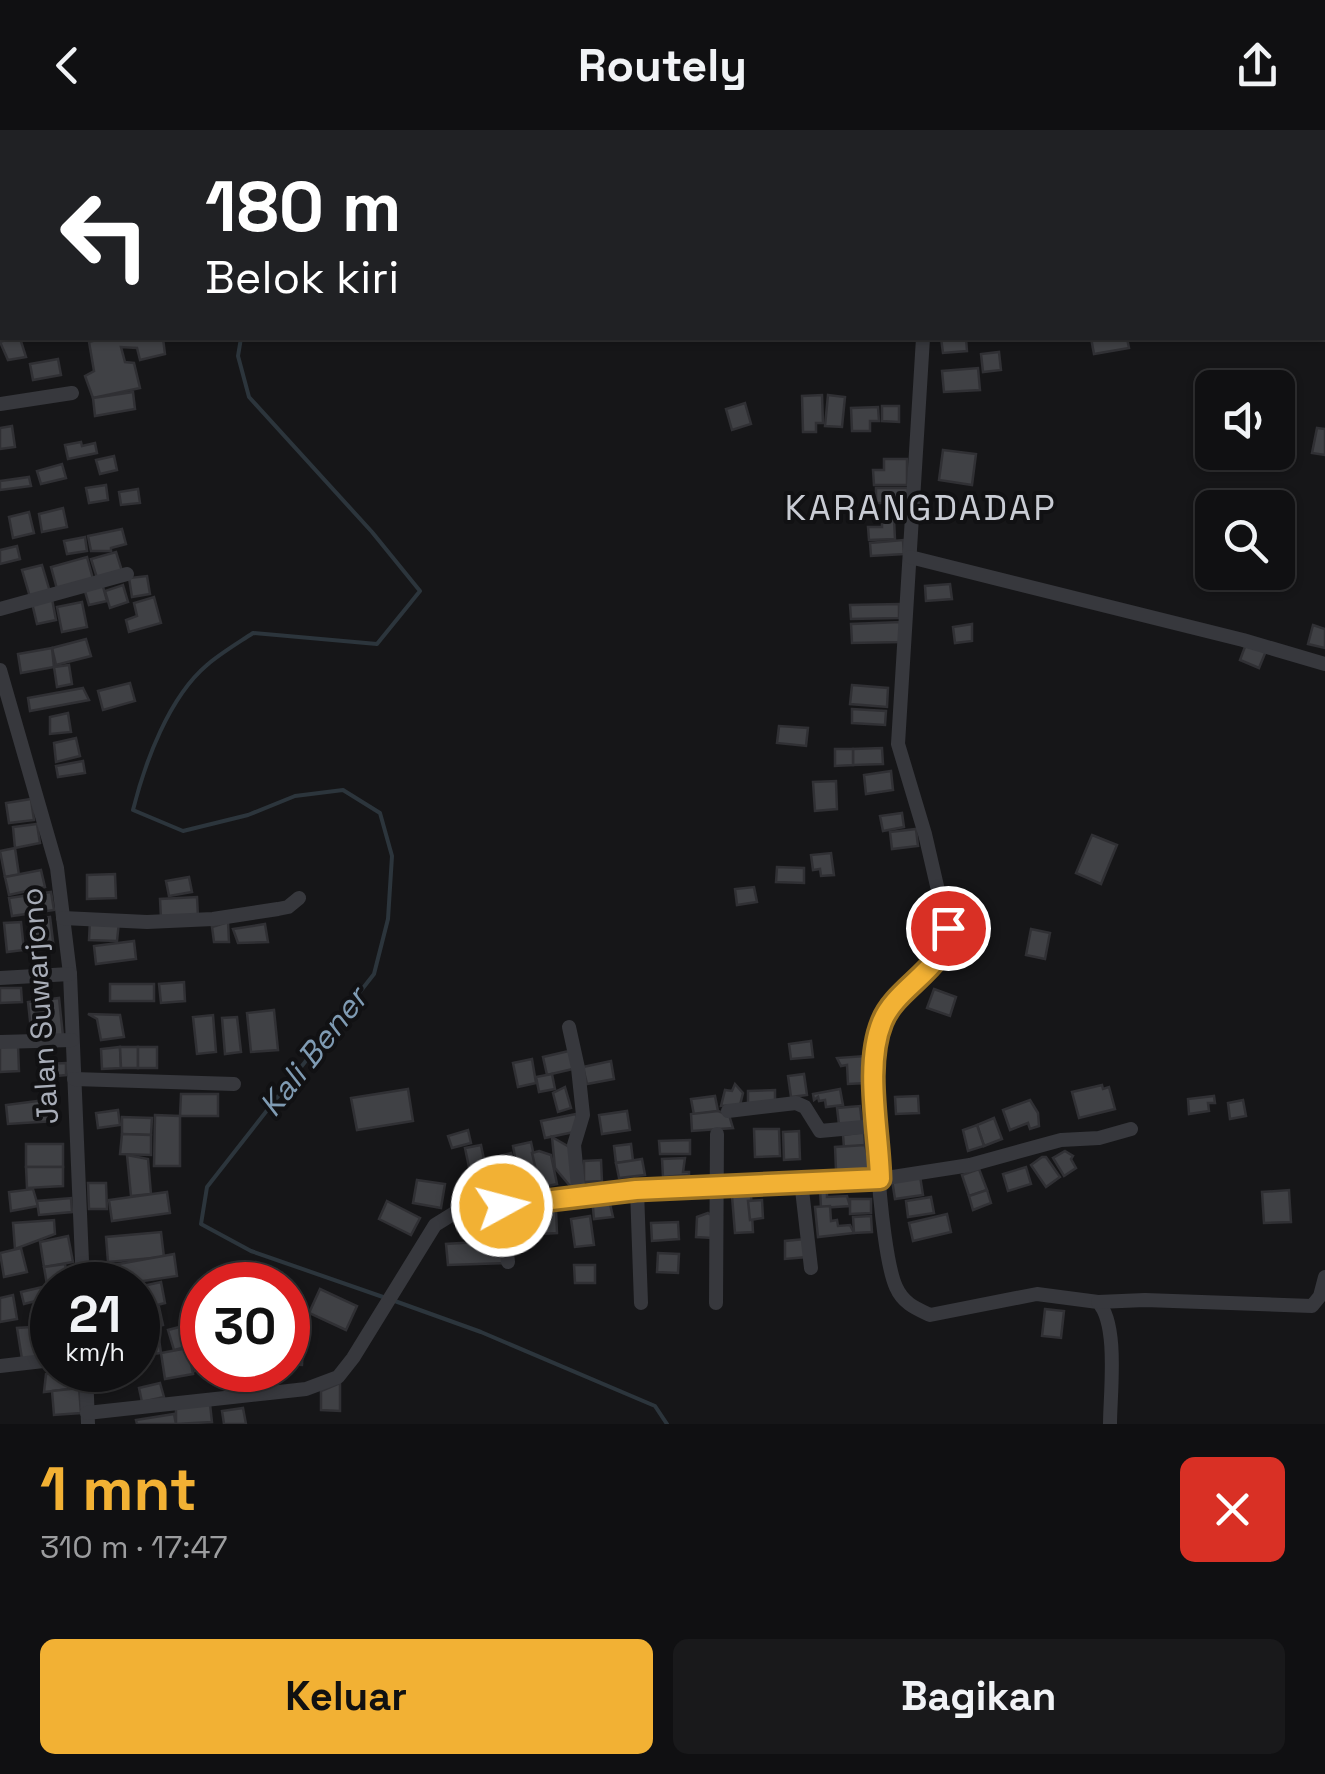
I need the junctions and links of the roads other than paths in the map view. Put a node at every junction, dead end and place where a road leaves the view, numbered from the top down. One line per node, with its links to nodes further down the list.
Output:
1 (923, 340): 4 (street)
2 (72, 393): 3 (street)
3 (0, 404)
4 (910, 557): 7 (street); 19 (street)
5 (127, 574): 6 (street)
6 (0, 610)
7 (1325, 664)
8 (0, 670): 10 (street, Jalan Suwarjono)
9 (300, 898): 10 (street)
10 (63, 918): 11 (street, Jalan Suwarjono)
11 (70, 974): 12 (street); 14 (street, Jalan Suwarjono)
12 (0, 978)
13 (568, 1027): 26 (street)
14 (72, 1040): 15 (street); 16 (street, Jalan Suwarjono)
15 (0, 1042)
16 (74, 1079): 17 (street); 28 (street, Jalan Suwarjono)
17 (234, 1084)
18 (728, 1111): 19 (street)
19 (874, 1126): 22 (street)
20 (1131, 1129): 22 (street)
21 (717, 1134): 24 (street)
22 (880, 1179): 23 (street); 32 (street)
23 (802, 1181): 24 (street); 30 (street)
24 (716, 1186): 25 (street); 34 (street)
25 (636, 1190): 26 (street); 35 (street)
26 (579, 1197): 27 (street)
27 (502, 1206): 29 (street); 40 (street)
28 (82, 1262)
29 (508, 1262)
30 (811, 1268)
31 (1325, 1277): 33 (street)
32 (1098, 1302): 33 (street); 36 (street)
33 (1122, 1302): 36 (street)
34 (716, 1303)
35 (641, 1304)
36 (1110, 1338): 41 (street)
37 (30, 1363): 38 (street)
38 (0, 1366)
39 (86, 1392): 40 (street)
40 (87, 1419)
41 (1110, 1424)

